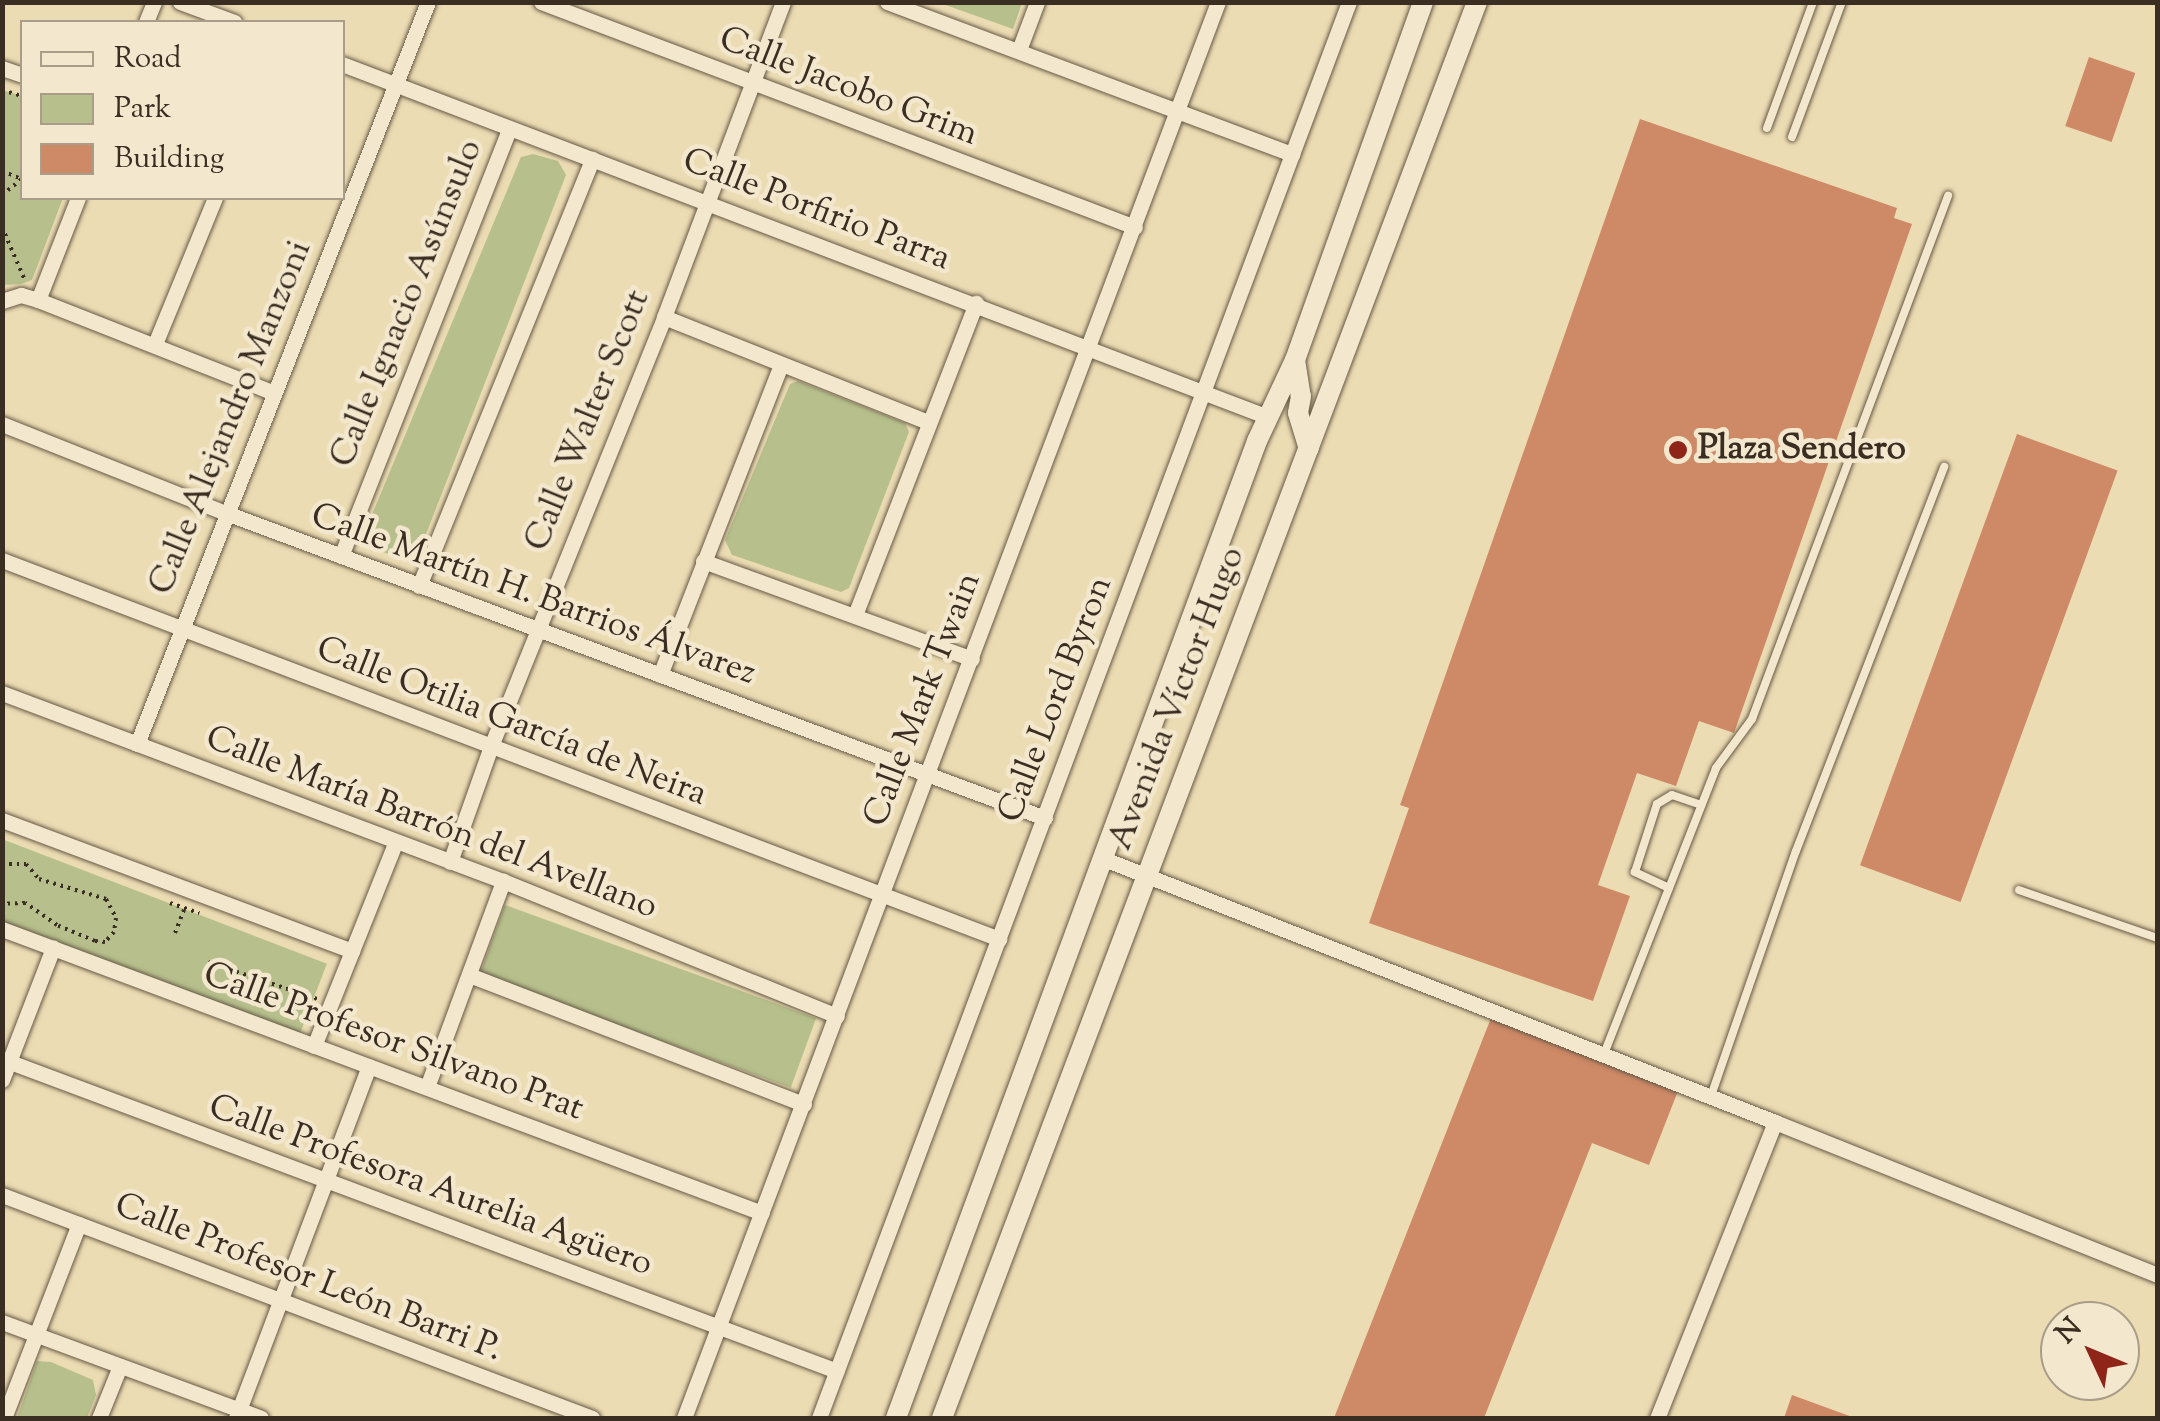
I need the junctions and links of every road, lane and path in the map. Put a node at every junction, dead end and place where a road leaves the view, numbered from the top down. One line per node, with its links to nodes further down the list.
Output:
1 (180, 2): 13 (street)
2 (428, 2): 16 (street, Calle Alejandro Manzoni)
3 (541, 2): 17 (street, Calle Jacobo Grim)
4 (784, 2): 17 (street, Calle Walter Scott)
5 (887, 2): 14 (street)
6 (1037, 2): 14 (street)
7 (1218, 2): 18 (street, Calle Mark Twain)
8 (1350, 2): 22 (street, Calle Lord Byron)
9 (1423, 2): 37 (street, Avenida Víctor Hugo)
10 (1812, 2): 19 (lane)
11 (1842, 2): 21 (lane)
12 (1472, 7): 44 (street, Avenida Víctor Hugo)
13 (229, 20)
14 (1019, 50): 18 (street)
15 (345, 65): 16 (street, Calle Porfirio Parra)
16 (396, 84): 20 (street, Calle Porfirio Parra); 39 (street, Calle Alejandro Manzoni)
17 (754, 85): 27 (street, Calle Walter Scott); 29 (street, Calle Jacobo Grim)
18 (1178, 109): 22 (street); 29 (street, Calle Mark Twain)
19 (1767, 128)
20 (509, 129): 23 (street, Calle Porfirio Parra); 47 (street, Calle Ignacio Asúnsulo)
21 (1792, 137)
22 (1292, 154): 40 (street, Calle Lord Byron)
23 (592, 160): 27 (street, Calle Porfirio Parra); 50 (street)
24 (1948, 196): 60 (lane)
25 (77, 200): 31 (street)
26 (214, 200): 35 (street)
27 (707, 202): 33 (street, Calle Porfirio Parra); 34 (street, Calle Walter Scott)
28 (2, 227): 30 (path)
29 (1135, 227): 36 (street, Calle Mark Twain)
30 (26, 282)
31 (38, 300): 32 (street); 35 (street)
32 (2, 301)
33 (976, 303): 36 (street, Calle Porfirio Parra); 42 (street)
34 (664, 317): 38 (street); 53 (street, Calle Walter Scott)
35 (155, 344): 39 (street)
36 (1089, 348): 40 (street, Calle Porfirio Parra); 54 (street, Calle Mark Twain)
37 (1294, 360): 41 (street, Avenida Víctor Hugo); 44 (street)
38 (781, 365): 42 (street); 49 (street)
39 (274, 392): 46 (street, Calle Alejandro Manzoni)
40 (1204, 392): 41 (street, Calle Porfirio Parra); 61 (street, Calle Lord Byron)
41 (1268, 416): 64 (street, Avenida Víctor Hugo)
42 (928, 422): 51 (street)
43 (2, 424): 46 (street, Calle Martín H. Barrios Álvarez)
44 (1309, 448): 67 (street, Avenida Víctor Hugo)
45 (1944, 467): 92 (lane)
46 (226, 513): 47 (street, Calle Martín H. Barrios Álvarez); 52 (street, Calle Alejandro Manzoni)
47 (340, 556): 50 (street, Calle Martín H. Barrios Álvarez)
48 (2, 560): 52 (street, Calle Otilia García de Neira)
49 (704, 561): 51 (street); 55 (street)
50 (420, 586): 53 (street, Calle Martín H. Barrios Álvarez)
51 (855, 615): 54 (street)
52 (180, 629): 57 (street, Calle Alejandro Manzoni); 58 (street, Calle Otilia García de Neira)
53 (537, 630): 55 (street, Calle Martín H. Barrios Álvarez); 58 (street, Calle Walter Scott)
54 (972, 659): 59 (street, Calle Mark Twain)
55 (660, 675): 59 (street, Calle Martín H. Barrios Álvarez)
56 (2, 693): 57 (street, Calle María Barrón del Avellano)
57 (138, 744): 63 (street, Calle María Barrón del Avellano)
58 (490, 746): 65 (street, Calle Walter Scott); 71 (street, Calle Otilia García de Neira)
59 (926, 774): 61 (street, Calle Martín H. Barrios Álvarez); 71 (street, Calle Mark Twain)
60 (1701, 806): 69 (lane); 69 (lane)
61 (1045, 818): 79 (street, Calle Lord Byron)
62 (2, 820): 81 (street)
63 (395, 843): 65 (street, Calle María Barrón del Avellano); 81 (street)
64 (1104, 859): 67 (street); 114 (street, Avenida Víctor Hugo)
65 (450, 862): 68 (street, Calle María Barrón del Avellano)
66 (2, 864): 73 (path)
67 (1146, 876): 87 (street); 115 (street, Avenida Víctor Hugo)
68 (504, 881): 83 (street); 85 (street, Calle María Barrón del Avellano)
69 (1669, 888): 87 (lane)
70 (2019, 890): 78 (lane)
71 (882, 897): 79 (street, Calle Otilia García de Neira); 85 (street, Calle Mark Twain)
72 (166, 901): 74 (path)
73 (2, 904)
74 (184, 908): 75 (path); 77 (path)
75 (202, 914)
76 (2, 929): 80 (street, Calle Profesor Silvano Prat)
77 (175, 933)
78 (2158, 938)
79 (999, 939): 105 (street, Calle Lord Byron)
80 (53, 948): 86 (street, Calle Profesor Silvano Prat); 88 (street)
81 (352, 951): 86 (street)
82 (208, 962): 84 (path)
83 (468, 974): 91 (street); 93 (street)
84 (320, 986)
85 (837, 1016): 93 (street, Calle Mark Twain)
86 (314, 1046): 89 (street, Calle Profesor Silvano Prat)
87 (1604, 1054): 92 (street)
88 (6, 1060): 90 (street); 95 (street, Calle Profesora Aurelia Agüero)
89 (369, 1066): 91 (street, Calle Profesor Silvano Prat); 95 (street)
90 (2, 1080)
91 (426, 1087): 97 (street, Calle Profesor Silvano Prat)
92 (1711, 1096): 94 (street)
93 (804, 1104): 97 (street, Calle Mark Twain)
94 (1775, 1122): 99 (street); 116 (street)
95 (325, 1182): 100 (street); 102 (street, Calle Profesora Aurelia Agüero)
96 (2, 1195): 98 (street, Calle Profesor León Barri P.)
97 (762, 1213): 102 (street, Calle Mark Twain)
98 (78, 1224): 100 (street, Calle Profesor León Barri P.); 103 (street)
99 (2158, 1275)
100 (280, 1300): 106 (street, Calle Profesor León Barri P.); 107 (street)
101 (2, 1322): 103 (street)
102 (719, 1326): 105 (street, Calle Profesora Aurelia Agüero); 112 (street, Calle Mark Twain)
103 (36, 1334): 104 (street); 108 (street)
104 (120, 1366): 107 (street); 109 (street)
105 (837, 1371): 113 (street, Calle Lord Byron)
106 (562, 1413): 111 (street, Calle Profesor León Barri P.)
107 (237, 1414): 110 (street)
108 (4, 1418)
109 (99, 1418)
110 (261, 1418)
111 (592, 1418)
112 (684, 1418)
113 (819, 1418)
114 (896, 1418)
115 (942, 1418)
116 (1657, 1418)

